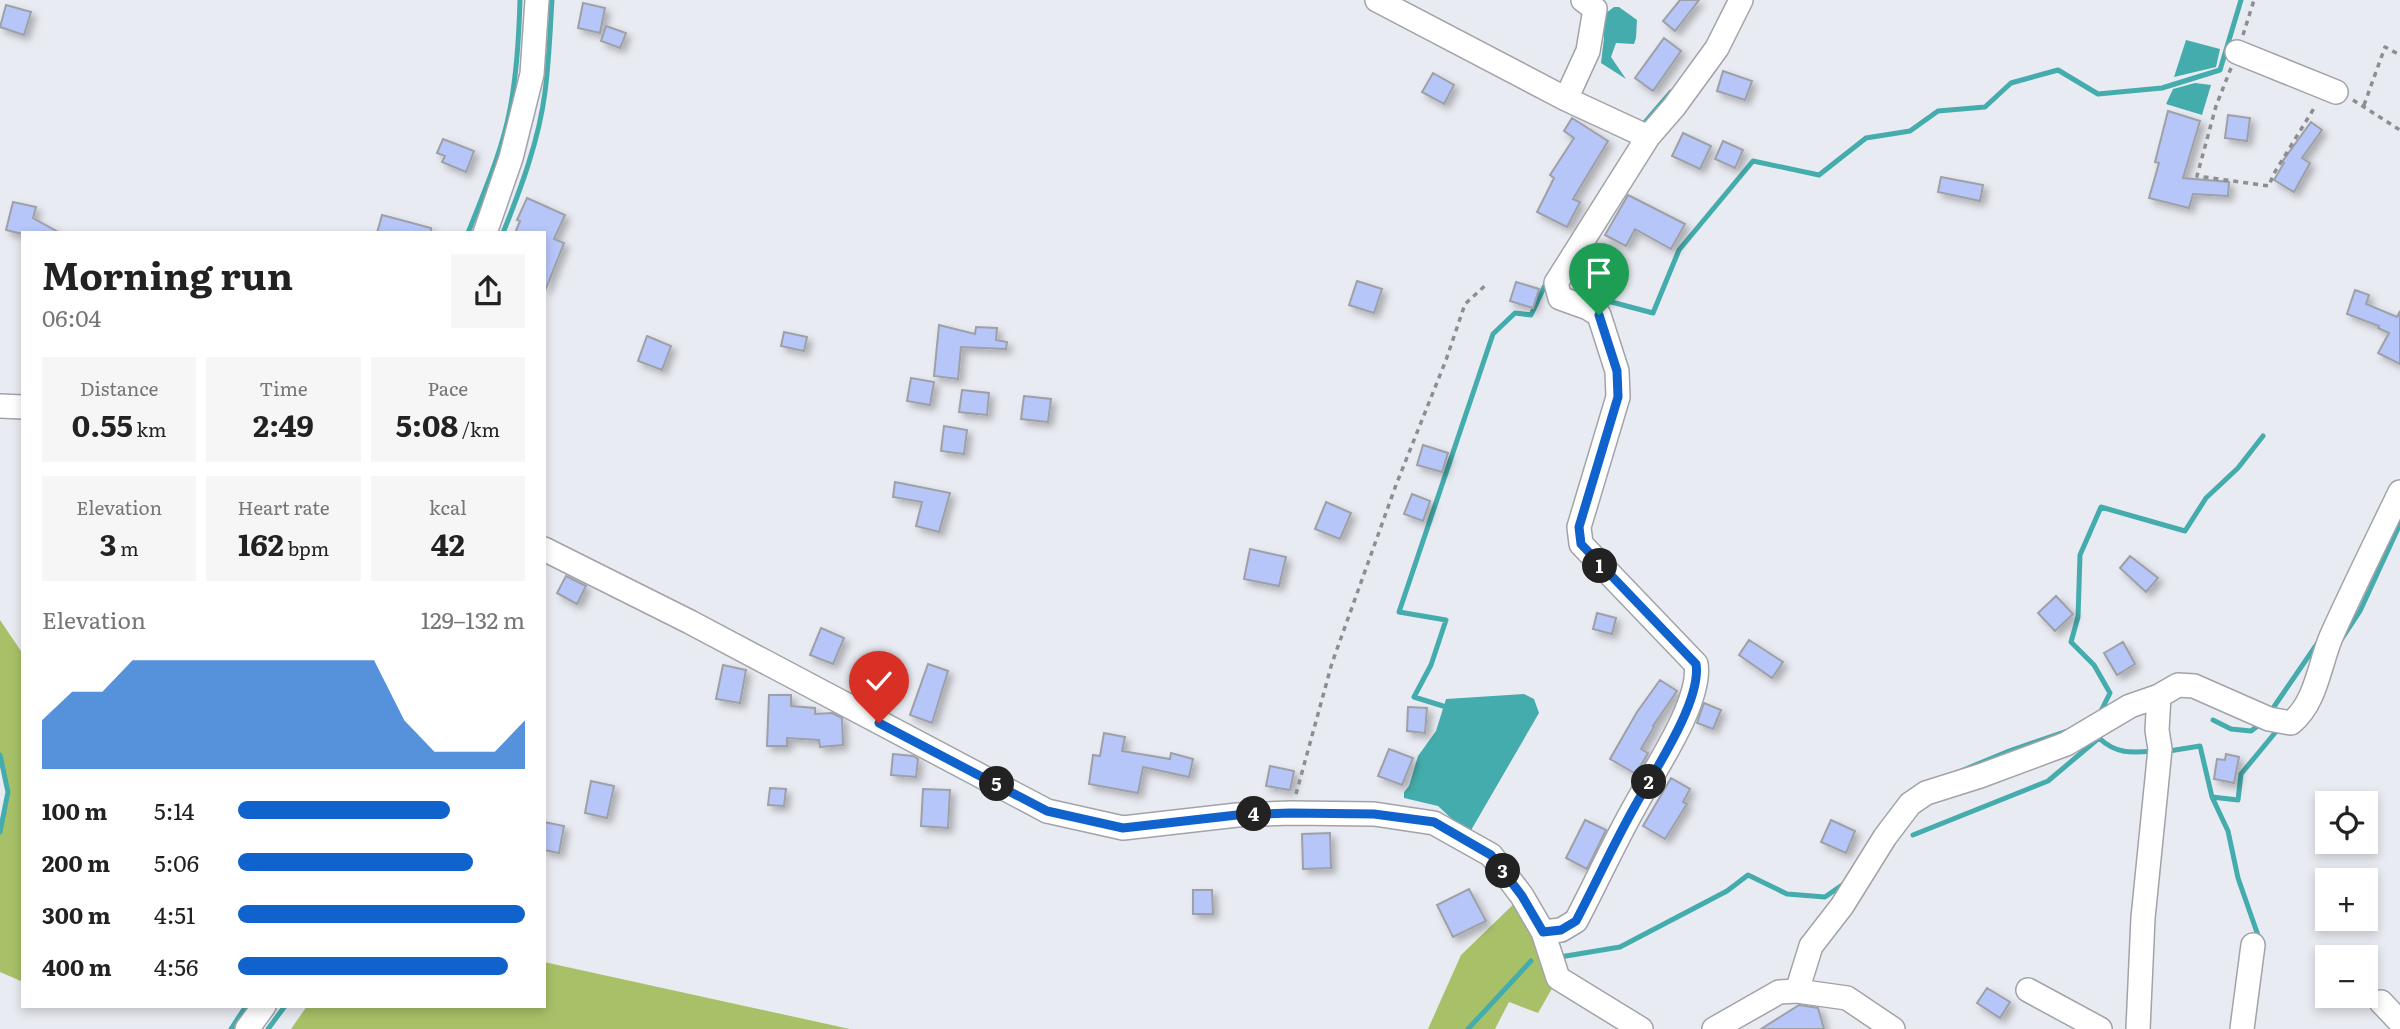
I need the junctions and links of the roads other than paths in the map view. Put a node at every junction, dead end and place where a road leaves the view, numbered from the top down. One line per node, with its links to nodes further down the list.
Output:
1 (537, 0): 9 (street)
2 (1377, 0): 7 (street)
3 (1583, 0): 7 (street)
4 (1741, 0): 8 (street)
5 (2237, 52): 6 (street)
6 (2336, 92)
7 (1566, 99): 8 (street)
8 (1648, 137): 15 (street)
9 (486, 231)
10 (0, 406): 11 (street)
11 (21, 407)
12 (2400, 492): 14 (street)
13 (546, 550): 15 (street)
14 (2159, 696): 18 (street); 27 (street)
15 (1543, 932): 23 (street)
16 (2253, 945): 28 (street)
17 (2028, 990): 26 (street)
18 (1797, 991): 24 (street); 25 (street)
19 (2381, 1002): 21 (street)
20 (263, 1008): 22 (street)
21 (2400, 1022)
22 (247, 1029)
23 (1641, 1029)
24 (1714, 1029)
25 (1894, 1029)
26 (2100, 1029)
27 (2138, 1029)
28 (2242, 1029)

